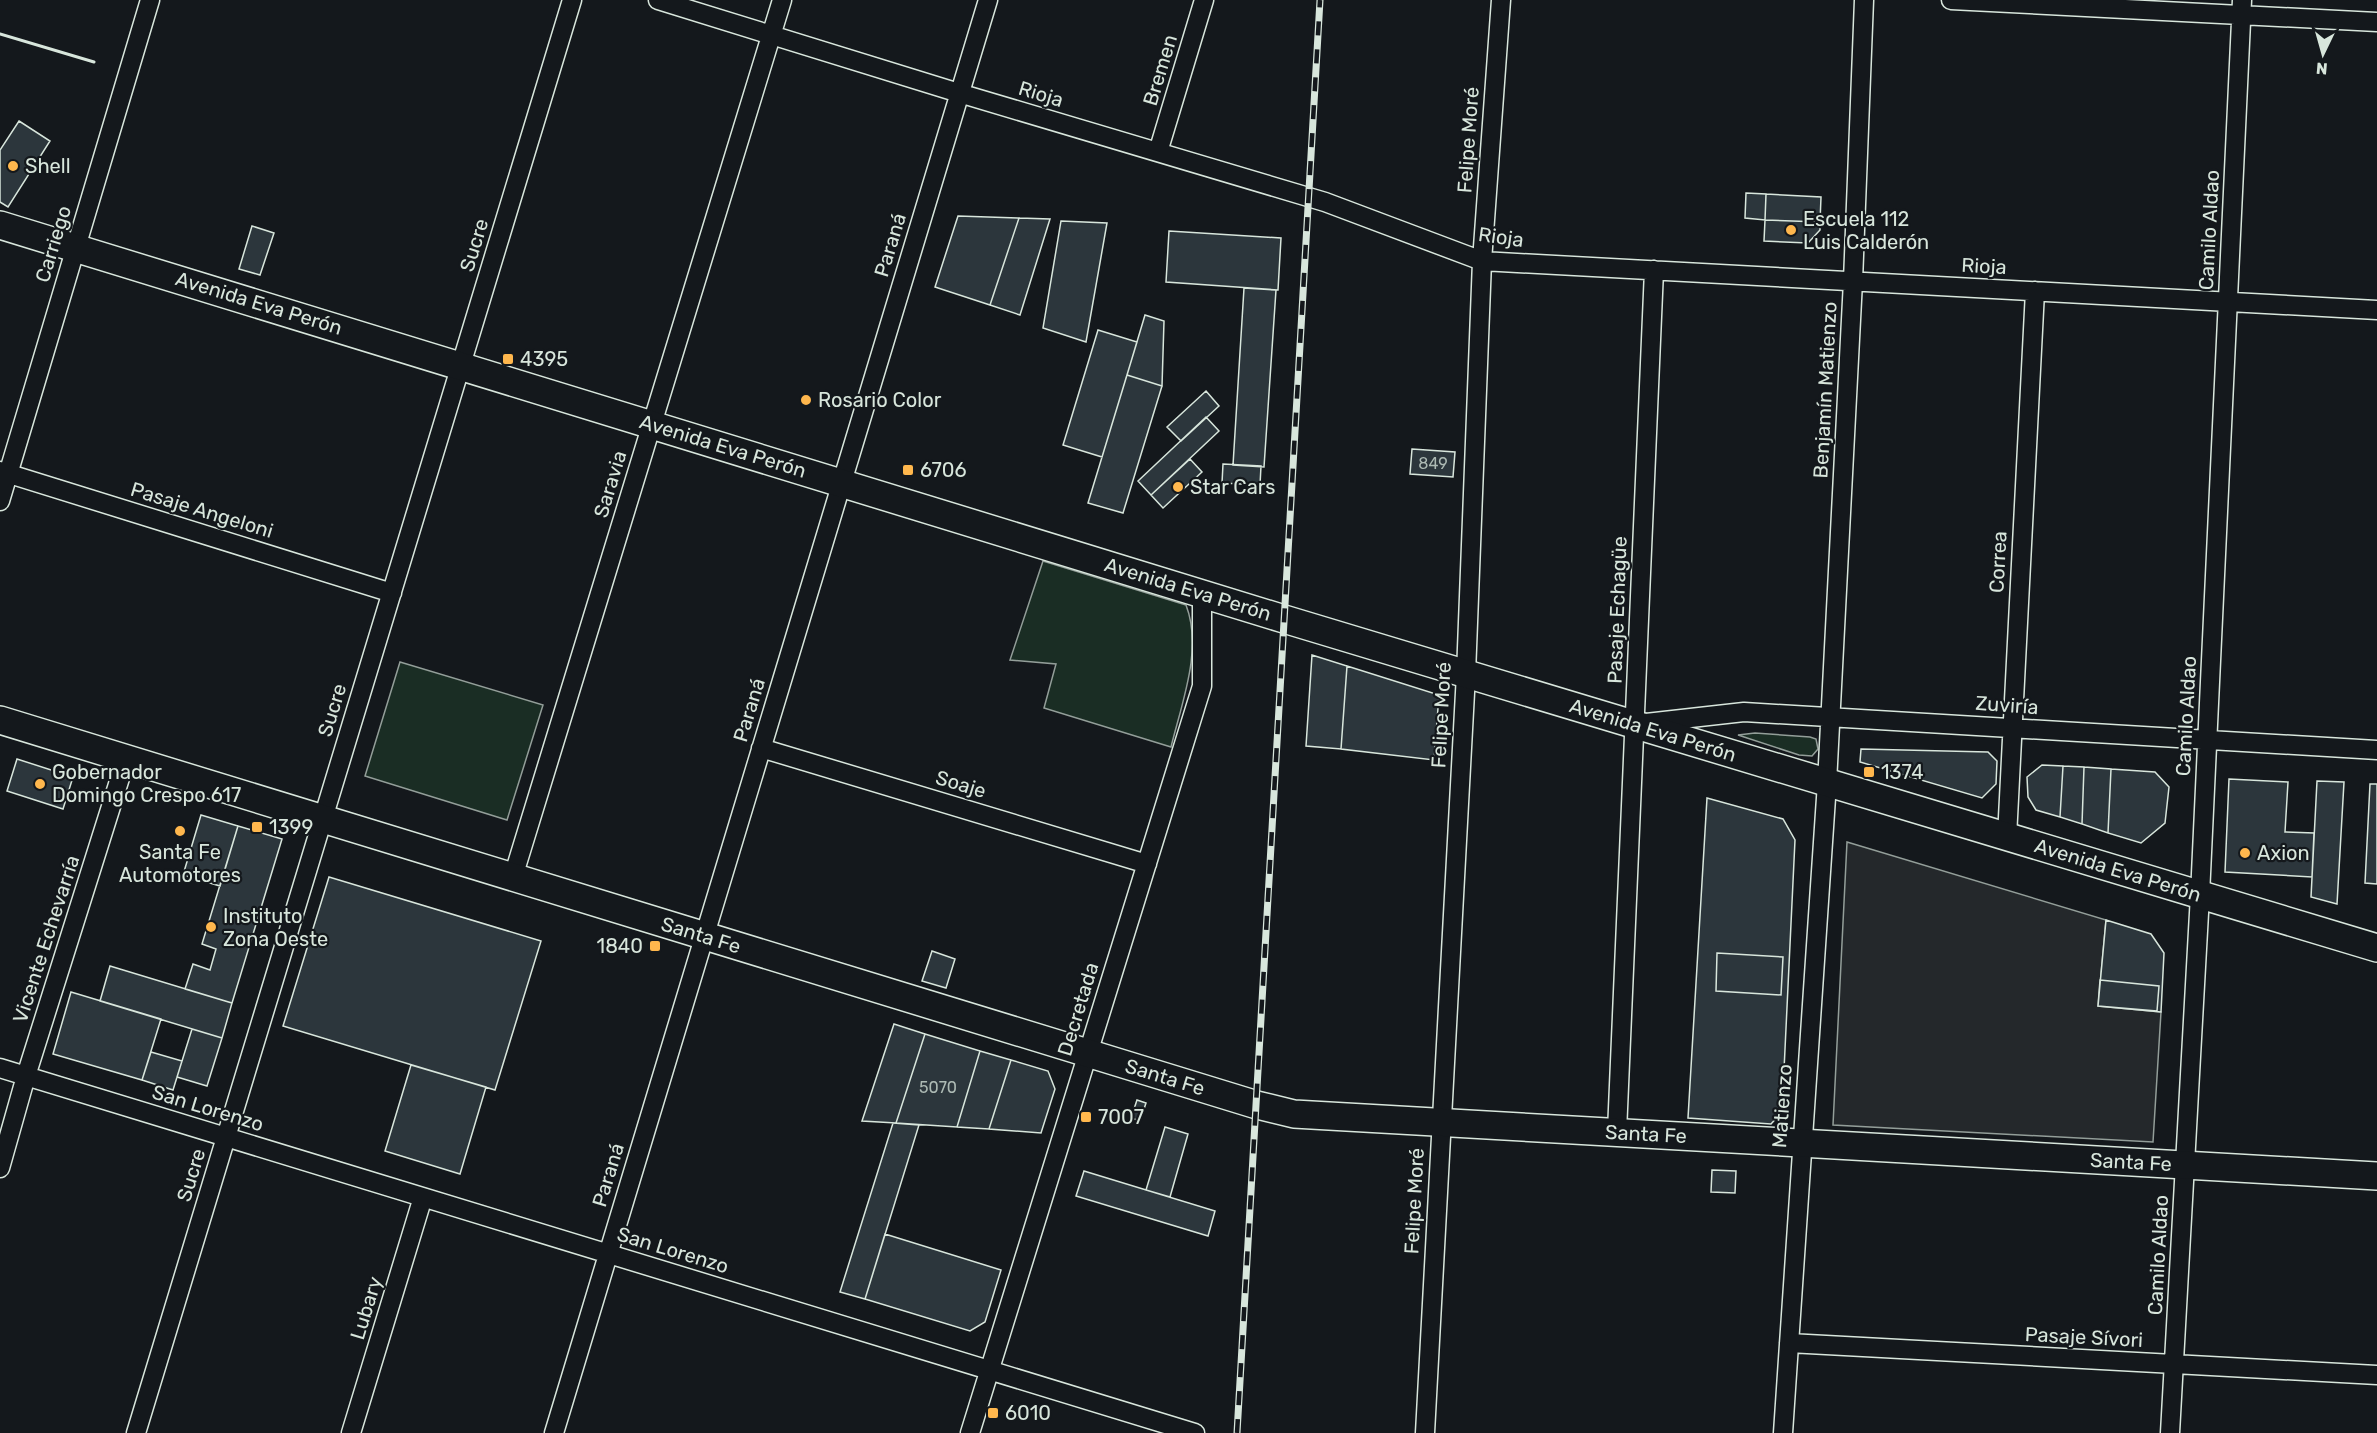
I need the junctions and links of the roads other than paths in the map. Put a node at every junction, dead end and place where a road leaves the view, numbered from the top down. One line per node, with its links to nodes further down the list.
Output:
1 (150, 0): 16 (street, Carriego)
2 (572, 0): 23 (street, Sucre)
3 (658, 0): 12 (street, Rioja)
4 (782, 0): 12 (street, Saravia)
5 (987, 0): 13 (street, Paraná)
6 (1204, 0): 14 (street, Bremen)
7 (1501, 0): 17 (street, Felipe Moré)
8 (1864, 0): 19 (street, Benjamín Matienzo)
9 (1951, 0): 10 (street)
10 (2241, 8): 11 (street); 21 (street, Camilo Aldao)
11 (2377, 22)
12 (771, 35): 13 (street, Rioja); 24 (street, Saravia)
13 (959, 93): 14 (street, Rioja); 26 (street, Paraná)
14 (1158, 152): 17 (street, Rioja)
15 (0, 225): 16 (main road, Avenida Eva Perón)
16 (76, 247): 23 (main road, Avenida Eva Perón); 25 (street, Carriego)
17 (1482, 261): 18 (street, Rioja); 30 (street, Felipe Moré)
18 (1654, 270): 19 (street, Rioja); 33 (street, Pasaje Echagüe)
19 (1853, 281): 20 (street, Rioja); 31 (street, Benjamín Matienzo)
20 (2035, 291): 21 (street, Rioja); 34 (street, Correa)
21 (2228, 302): 22 (street, Rioja); 35 (street, Camilo Aldao)
22 (2377, 310)
23 (461, 365): 24 (main road, Avenida Eva Perón); 28 (street, Sucre)
24 (652, 424): 26 (main road, Avenida Eva Perón); 43 (street, Saravia)
25 (4, 472): 27 (street, Carriego); 28 (street, Pasaje Angeloni)
26 (841, 482): 29 (main road, Avenida Eva Perón); 36 (street, Paraná)
27 (0, 501)
28 (392, 593): 40 (street, Sucre)
29 (1202, 594): 30 (main road, Avenida Eva Perón); 42 (street, Decretada)
30 (1466, 674): 33 (main road, Avenida Eva Perón); 50 (street, Felipe Moré)
31 (1830, 717): 33 (street, Zuviría); 34 (street, Zuviría); 39 (street, Benjamín Matienzo)
32 (0, 720): 38 (main road, Santa Fe)
33 (1634, 724): 39 (main road, Avenida Eva Perón); 51 (street, Pasaje Echagüe)
34 (2012, 728): 35 (street, Zuviría); 41 (street, Correa)
35 (2207, 740): 37 (street, Zuviría); 44 (street, Camilo Aldao)
36 (761, 748): 42 (street, Soaje); 45 (street, Paraná)
37 (2377, 750)
38 (126, 759): 40 (main road, Santa Fe); 49 (street, Vicente Echevarría)
39 (1827, 783): 41 (main road, Avenida Eva Perón); 53 (street, Matienzo)
40 (322, 819): 43 (main road, Santa Fe); 52 (street, Sucre)
41 (2007, 837): 44 (main road, Avenida Eva Perón)
42 (1147, 864): 47 (street, Decretada)
43 (513, 878): 45 (main road, Santa Fe)
44 (2200, 895): 46 (main road, Avenida Eva Perón); 54 (street, Camilo Aldao)
45 (704, 936): 47 (main road, Santa Fe); 58 (street, Paraná)
46 (2377, 948)
47 (1088, 1053): 50 (main road, Santa Fe); 61 (street, Decretada)
48 (0, 1068): 49 (street, San Lorenzo)
49 (26, 1076): 52 (street, San Lorenzo); 55 (street, Vicente Echevarría)
50 (1441, 1122): 51 (main road, Santa Fe); 68 (street, Felipe Moré)
51 (1617, 1132): 53 (main road, Santa Fe)
52 (226, 1137): 57 (street, San Lorenzo); 63 (street, Sucre)
53 (1802, 1143): 54 (main road, Santa Fe); 59 (street, Matienzo)
54 (2185, 1165): 56 (main road, Santa Fe); 60 (street, Camilo Aldao)
55 (0, 1168)
56 (2377, 1176)
57 (423, 1197): 58 (street, San Lorenzo); 64 (street, Lubary)
58 (608, 1253): 61 (street, San Lorenzo); 65 (street, Paraná)
59 (1789, 1343): 60 (street, Pasaje Sívori); 69 (street, Matienzo)
60 (2174, 1364): 62 (street, Pasaje Sívori); 70 (street, Camilo Aldao)
61 (990, 1370): 66 (street, Decretada); 67 (street, San Lorenzo)
62 (2377, 1375)
63 (136, 1433)
64 (351, 1433)
65 (554, 1433)
66 (970, 1433)
67 (1195, 1433)
68 (1425, 1433)
69 (1783, 1433)
70 (2170, 1433)

